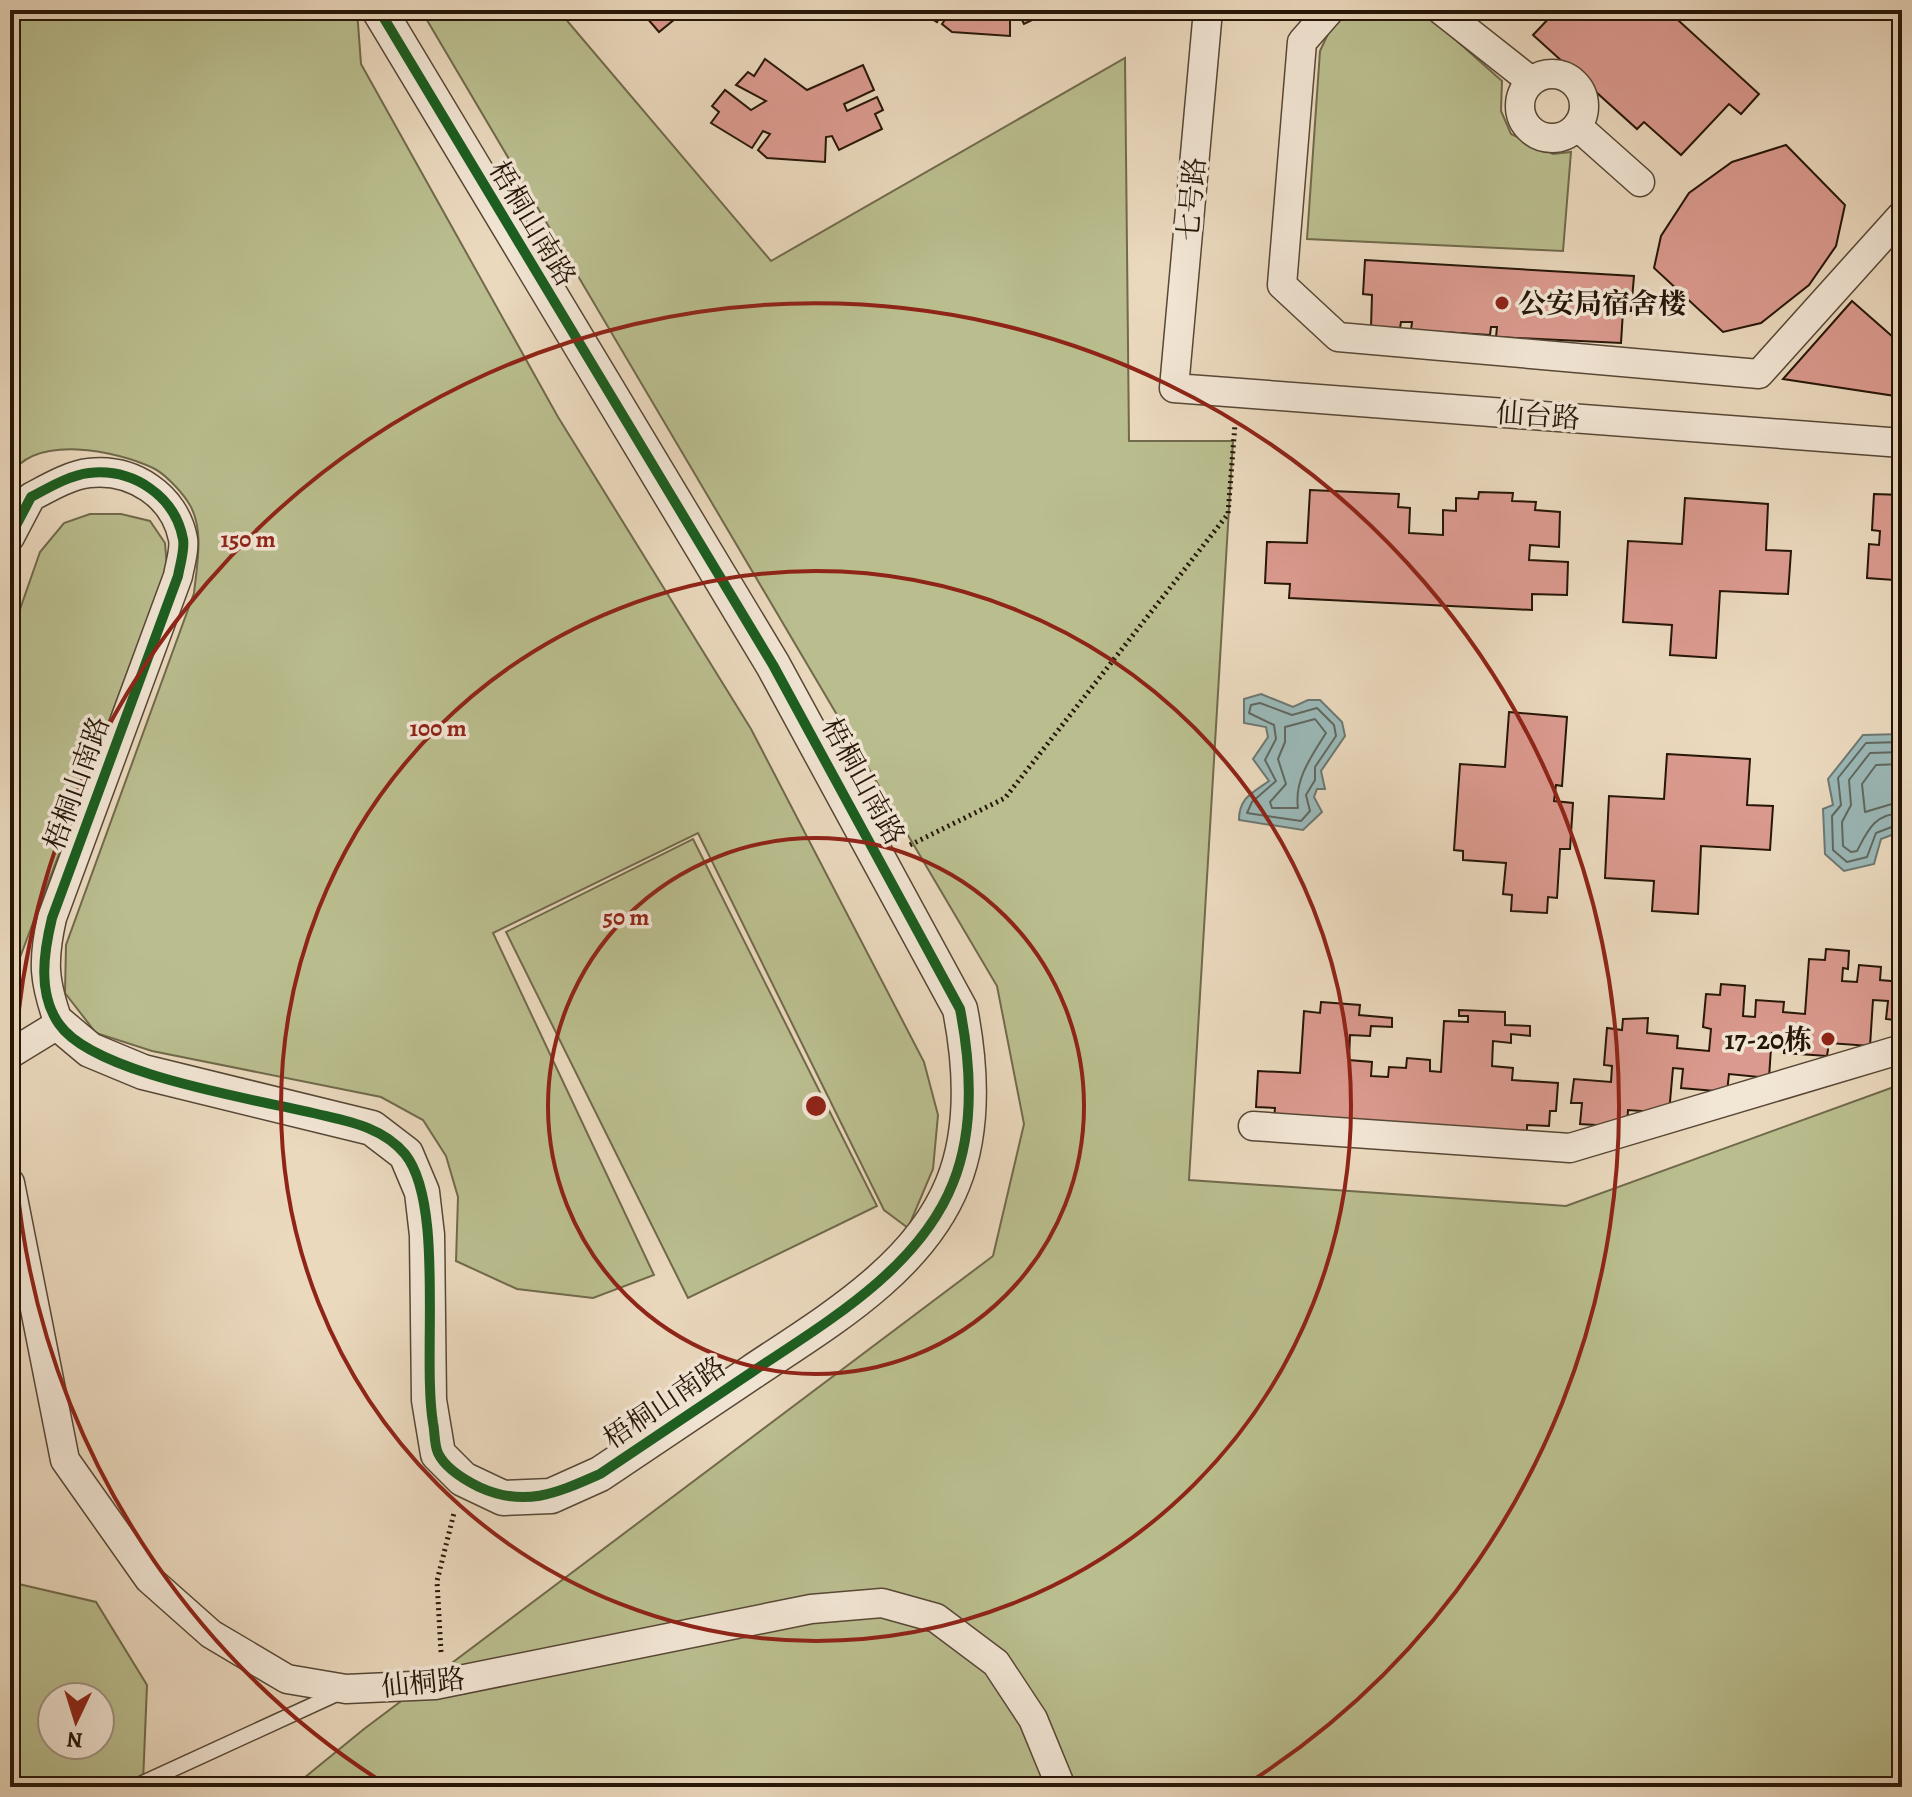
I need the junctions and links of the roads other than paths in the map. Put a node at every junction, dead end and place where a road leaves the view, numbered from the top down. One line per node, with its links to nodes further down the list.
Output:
1 (379, 10): 12 (street, 梧桐山南路)
2 (1208, 10): 9 (street, 七号路)
3 (1330, 10): 8 (street)
4 (1441, 10): 5 (street)
5 (1531, 81): 6 (street); 6 (street)
6 (1577, 126): 7 (street)
7 (1640, 182)
8 (1902, 215)
9 (1174, 388): 10 (street, 仙台路)
10 (1902, 443)
11 (10, 537): 12 (street, 梧桐山南路)
12 (59, 1024): 14 (street)
13 (1902, 1049): 15 (street)
14 (10, 1054)
15 (1253, 1126)
16 (10, 1183): 17 (street, 仙桐路)
17 (346, 1689): 18 (lane); 19 (street, 仙桐路)
18 (134, 1787)
19 (1061, 1787)

